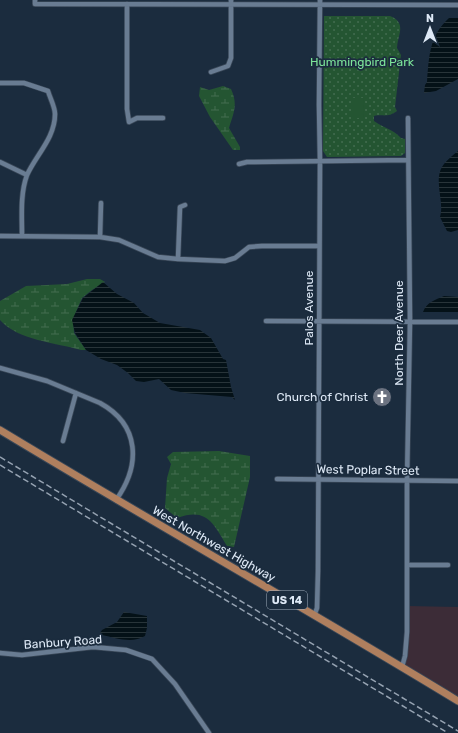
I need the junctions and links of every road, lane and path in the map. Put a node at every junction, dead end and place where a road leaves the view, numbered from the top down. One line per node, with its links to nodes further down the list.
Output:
1 (35, 2): 5 (street)
2 (231, 2): 3 (street); 5 (street); 7 (street)
3 (320, 2): 4 (street); 13 (street, Palos Avenue)
4 (410, 2): 6 (street)
5 (127, 4): 9 (street)
6 (458, 5)
7 (211, 72)
8 (0, 83): 15 (street)
9 (163, 118)
10 (408, 118): 11 (street, North Deer Avenue)
11 (408, 160): 13 (street); 25 (street, North Deer Avenue)
12 (0, 162): 15 (street)
13 (320, 162): 14 (street); 21 (street, Palos Avenue)
14 (239, 164)
15 (27, 175): 19 (street)
16 (101, 203): 20 (street)
17 (185, 205): 22 (street)
18 (0, 236): 19 (street)
19 (22, 236): 20 (street)
20 (100, 237): 22 (street)
21 (319, 246): 22 (street); 24 (street, Palos Avenue)
22 (178, 259)
23 (266, 321): 24 (street)
24 (319, 321): 25 (street); 32 (street, Palos Avenue)
25 (410, 321): 26 (street); 33 (street, North Deer Avenue)
26 (458, 322)
27 (0, 368): 28 (street)
28 (76, 393): 30 (street); 35 (street)
29 (0, 430): 35 (main road, West Northwest Highway / US 14)
30 (63, 441)
31 (277, 479): 32 (street, West Poplar Street)
32 (318, 479): 33 (street, West Poplar Street); 38 (street, Palos Avenue)
33 (407, 480): 34 (street, West Poplar Street); 36 (street, North Deer Avenue)
34 (458, 481)
35 (116, 500): 38 (main road, West Northwest Highway / US 14)
36 (407, 565): 37 (street); 40 (street, North Deer Avenue)
37 (448, 565)
38 (314, 616): 40 (main road, West Northwest Highway / US 14)
39 (0, 653): 42 (street, Banbury Road)
40 (402, 667): 41 (main road, West Northwest Highway / US 14)
41 (458, 701)
42 (209, 733)

